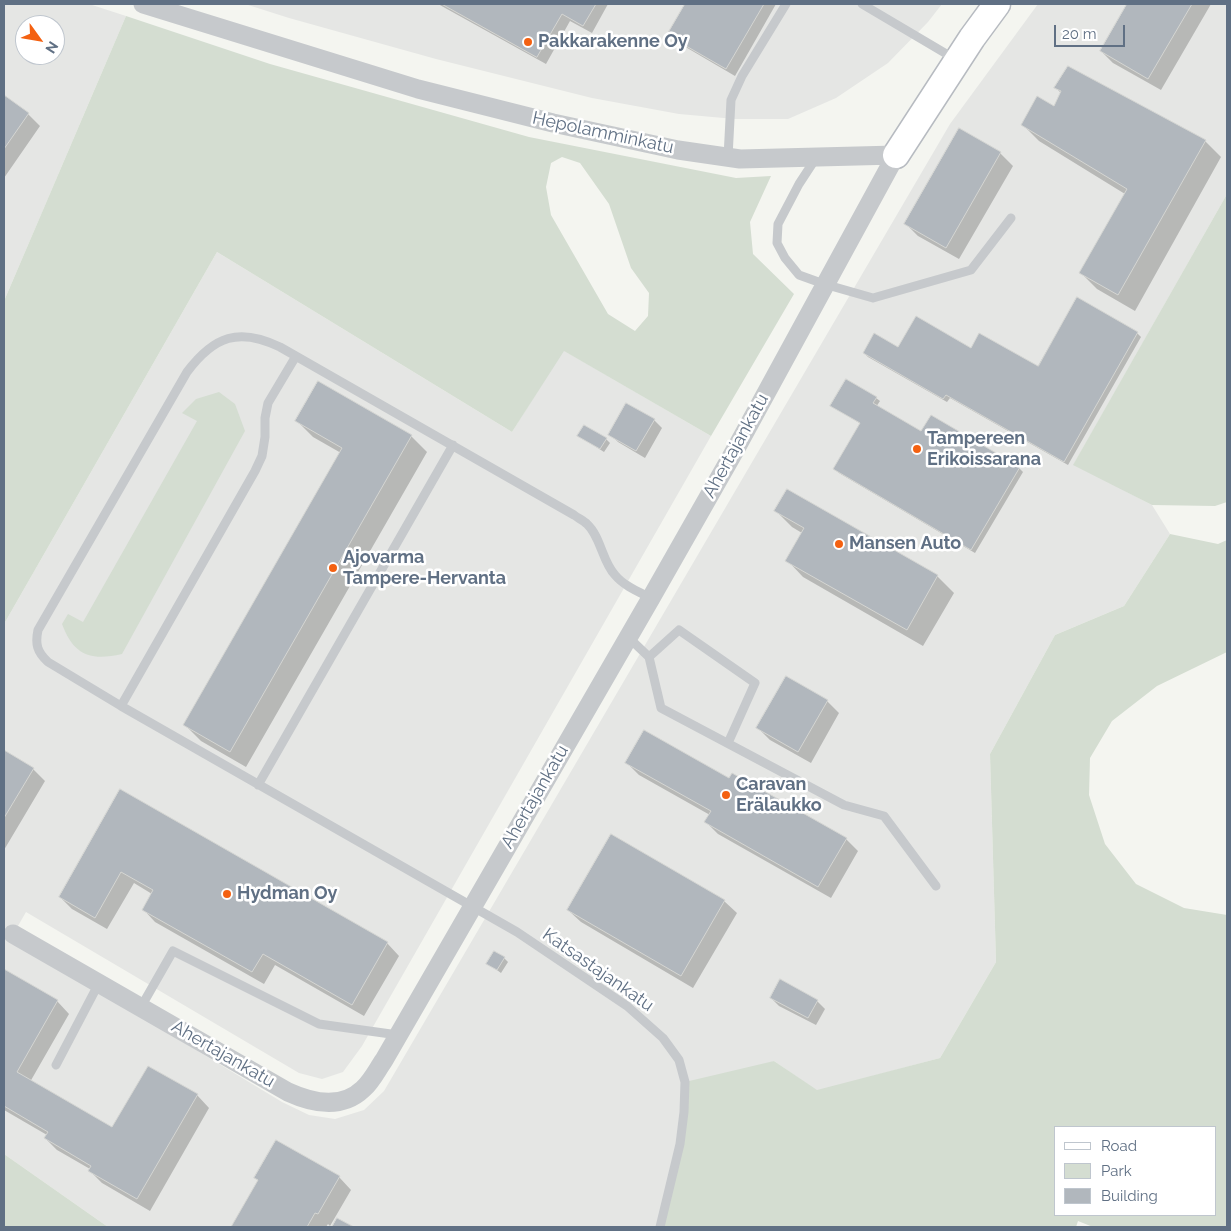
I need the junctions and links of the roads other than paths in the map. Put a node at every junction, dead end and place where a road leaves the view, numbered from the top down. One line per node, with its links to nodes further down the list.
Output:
1 (143, 4): 7 (street, Hepolamminkatu)
2 (786, 4): 7 (lane)
3 (862, 4): 5 (lane)
4 (997, 4): 5 (street)
5 (957, 60): 6 (street)
6 (896, 155): 8 (street, Hepolamminkatu); 10 (street, Ahertajankatu)
7 (728, 157): 8 (street, Hepolamminkatu)
8 (816, 158): 10 (lane)
9 (1011, 218): 10 (lane)
10 (824, 284): 13 (street, Ahertajankatu)
11 (296, 356): 12 (lane); 16 (lane); 16 (lane, Katsastajankatu)
12 (453, 445): 13 (lane); 18 (lane)
13 (651, 598): 14 (street, Ahertajankatu)
14 (628, 637): 15 (lane); 20 (street, Ahertajankatu)
15 (649, 657): 17 (lane); 17 (lane)
16 (121, 706): 18 (lane, Katsastajankatu)
17 (728, 744): 19 (lane)
18 (258, 785): 20 (lane, Katsastajankatu)
19 (936, 886)
20 (471, 907): 24 (street, Ahertajankatu); 26 (lane, Katsastajankatu)
21 (14, 934): 22 (street, Ahertajankatu)
22 (99, 983): 23 (street, Ahertajankatu); 25 (lane)
23 (141, 1007): 24 (lane); 24 (street, Ahertajankatu)
24 (398, 1036)
25 (56, 1065)
26 (660, 1227)

